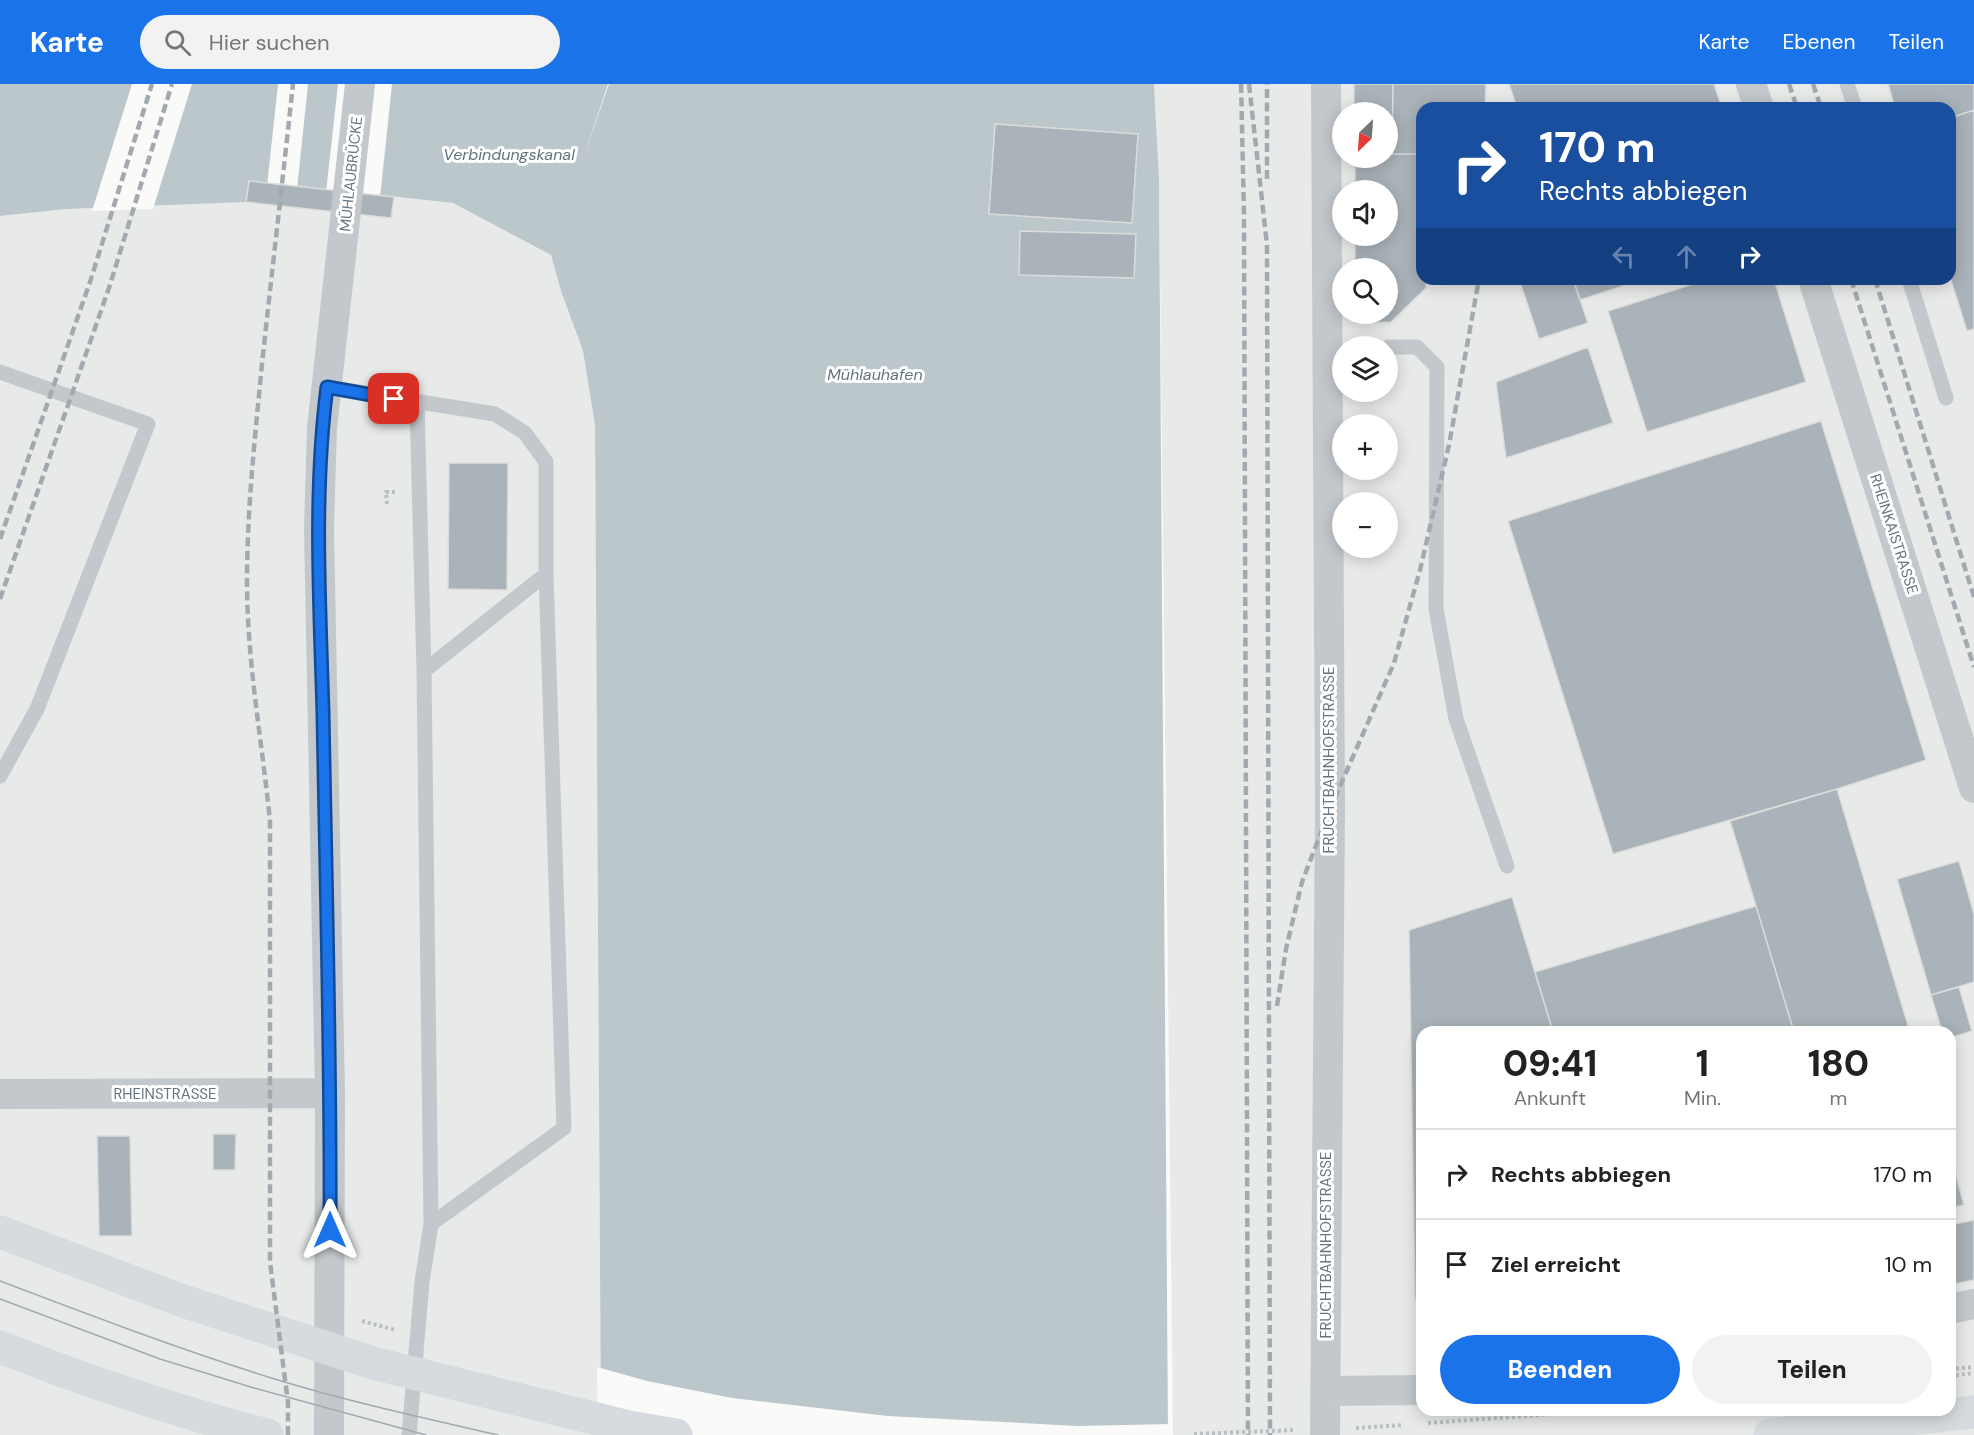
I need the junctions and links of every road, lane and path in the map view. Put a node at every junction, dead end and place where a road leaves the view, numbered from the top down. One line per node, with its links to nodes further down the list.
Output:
1 (360, 84): 12 (street, MÜHLAUBRÜCKE)
2 (1326, 84): 9 (street, FRUCHTBAHNHOFSTRASSE)
3 (1752, 84): 5 (street)
4 (1847, 84): 6 (lane)
5 (1757, 102)
6 (1853, 102)
7 (1815, 285): 19 (street, RHEINKAISTRASSE)
8 (1911, 285): 13 (lane)
9 (1335, 336)
10 (1398, 347): 20 (lane)
11 (0, 372): 18 (lane)
12 (327, 387): 15 (lane); 21 (street, MÜHLAUBRÜCKE)
13 (1946, 398)
14 (1334, 402): 35 (street, FRUCHTBAHNHOFSTRASSE)
15 (417, 403): 16 (lane); 17 (lane)
16 (546, 574): 17 (lane); 23 (lane)
17 (424, 671): 23 (lane)
18 (0, 776)
19 (1974, 788)
20 (1507, 866)
21 (330, 1093): 22 (street, RHEINSTRASSE); 40 (street, MÜHLAUBRÜCKE)
22 (0, 1094)
23 (431, 1224): 41 (lane)
24 (0, 1232): 42 (highway)
25 (1974, 1304): 26 (street)
26 (1956, 1308)
27 (357, 1320): 28 (path)
28 (401, 1332)
29 (0, 1347): 39 (highway)
30 (1974, 1367): 31 (path)
31 (1956, 1368)
32 (1974, 1373): 33 (path)
33 (1956, 1375)
34 (1416, 1390): 35 (street)
35 (1325, 1391): 43 (street, FRUCHTBAHNHOFSTRASSE)
36 (1974, 1413): 37 (highway)
37 (1956, 1415)
38 (1946, 1416): 44 (highway)
39 (267, 1435)
40 (329, 1435)
41 (409, 1435)
42 (676, 1435)
43 (1326, 1435)
44 (1770, 1435)

